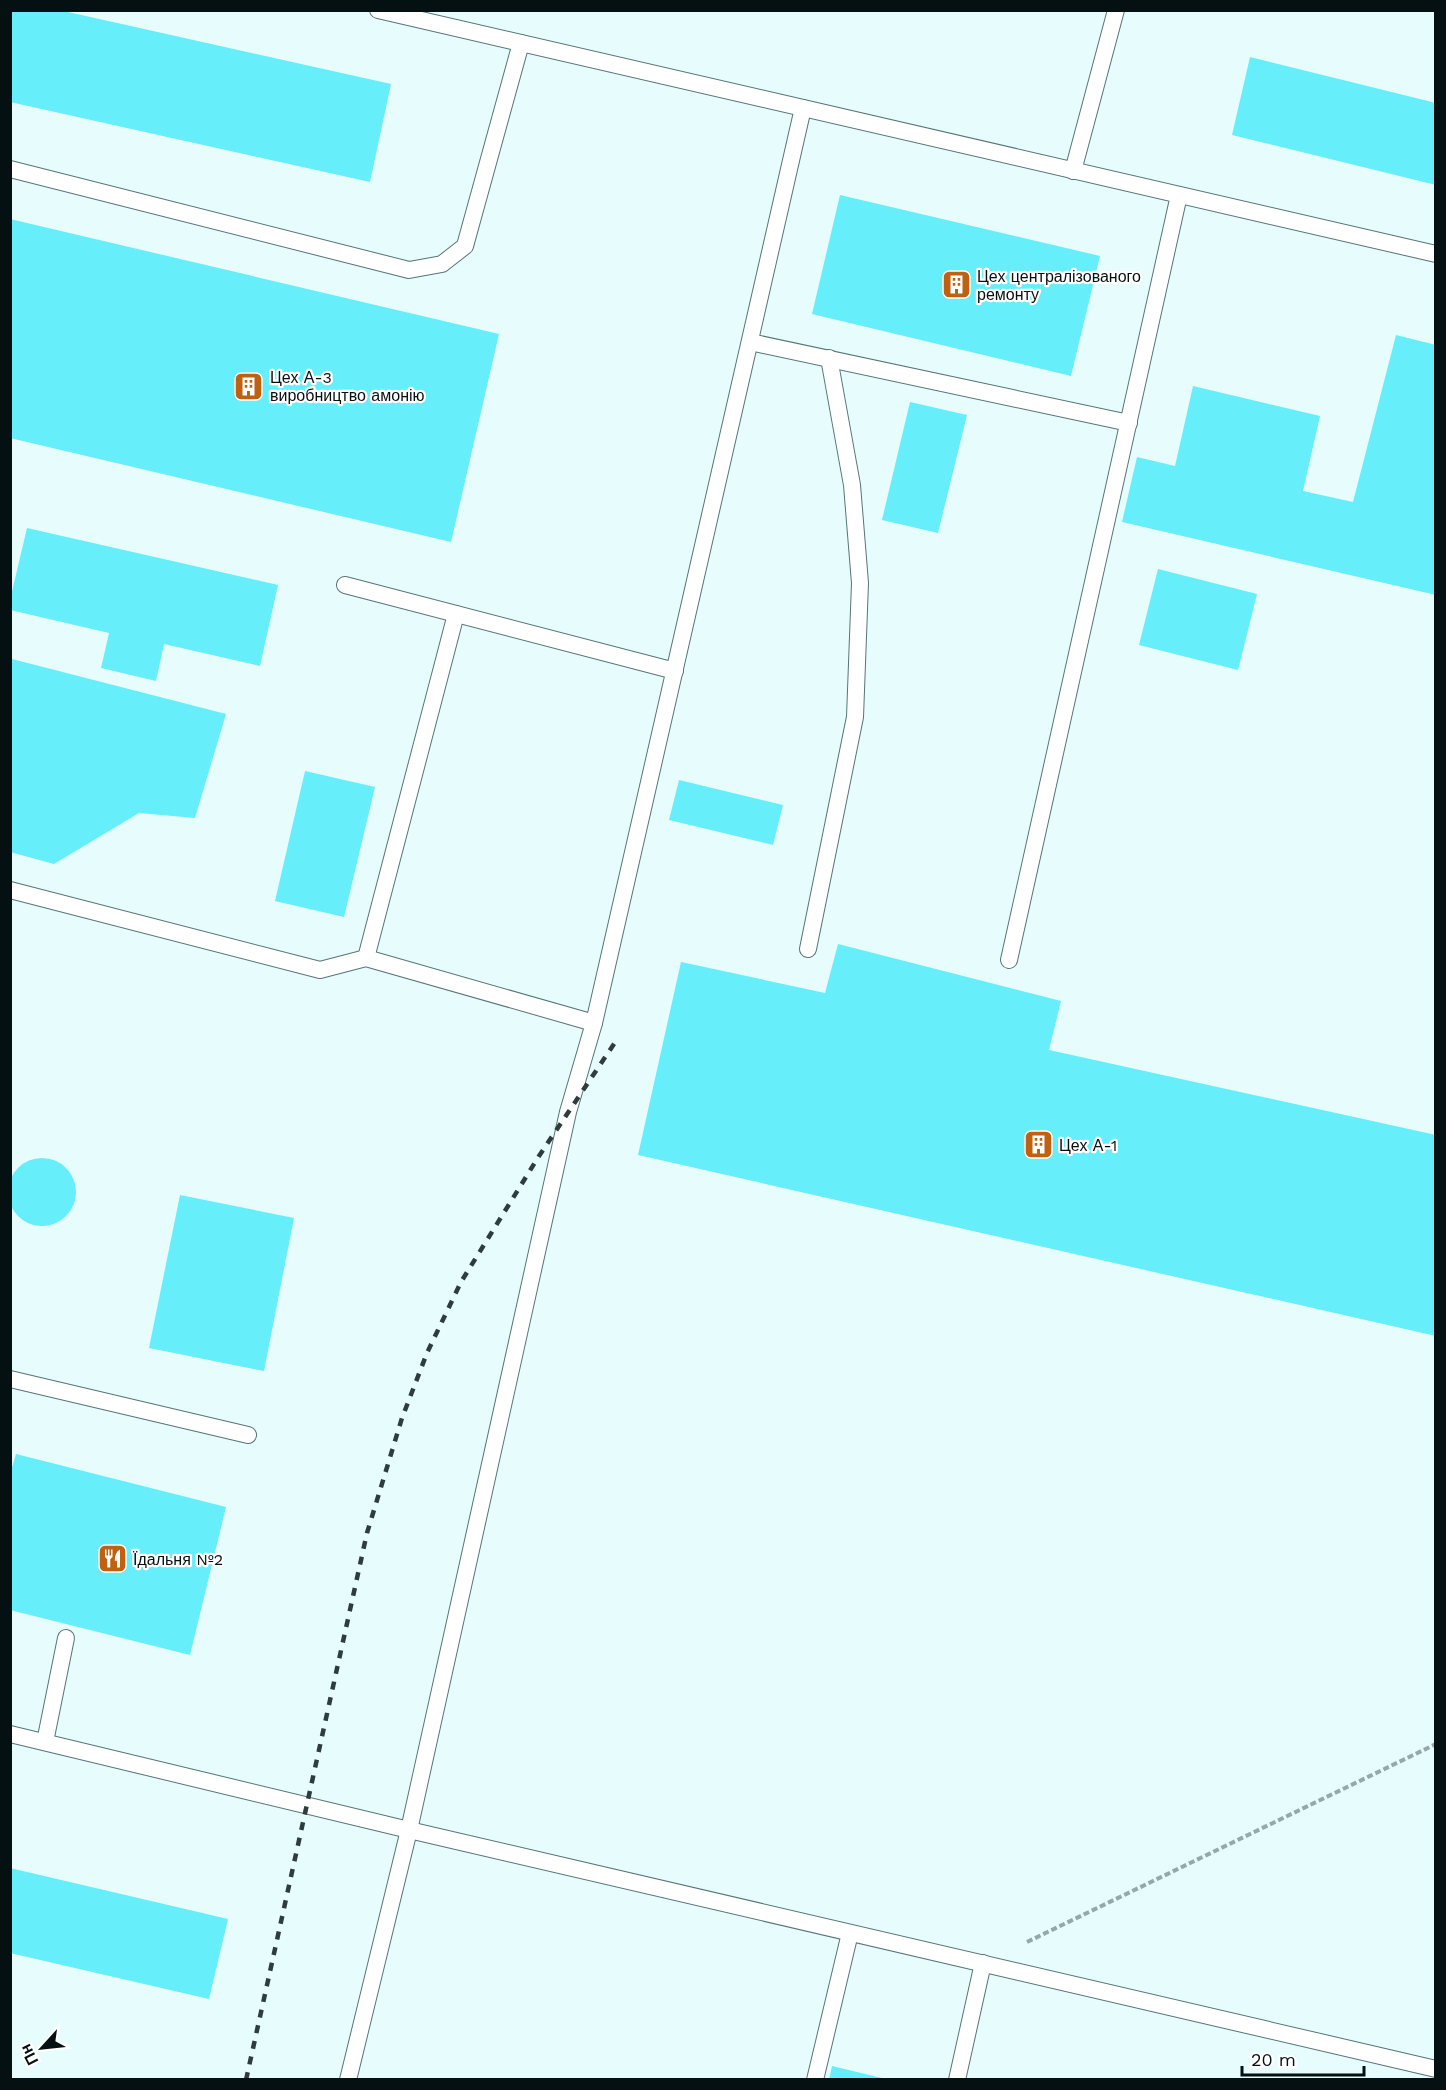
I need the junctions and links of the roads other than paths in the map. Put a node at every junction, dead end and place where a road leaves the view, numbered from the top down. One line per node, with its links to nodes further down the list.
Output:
1 (378, 10): 3 (lane)
2 (1116, 10): 6 (lane)
3 (520, 43): 4 (lane); 5 (lane)
4 (803, 108): 6 (lane); 9 (lane)
5 (10, 169)
6 (1073, 171): 7 (lane)
7 (1179, 195): 8 (lane); 11 (lane)
8 (1436, 254)
9 (750, 342): 10 (lane); 14 (lane)
10 (829, 358): 11 (lane); 16 (lane)
11 (1129, 423): 18 (lane)
12 (345, 585): 13 (lane)
13 (456, 614): 14 (lane); 17 (lane)
14 (675, 671): 19 (lane)
15 (10, 890): 17 (lane)
16 (808, 949)
17 (366, 958): 19 (lane)
18 (1009, 960)
19 (594, 1023): 25 (lane)
20 (10, 1379): 21 (lane)
21 (248, 1436)
22 (66, 1638): 24 (lane)
23 (10, 1734): 24 (lane)
24 (45, 1742): 25 (lane)
25 (409, 1830): 26 (lane); 29 (lane)
26 (850, 1932): 27 (lane); 30 (lane)
27 (983, 1963): 28 (lane); 31 (lane)
28 (1436, 2068)
29 (348, 2079)
30 (815, 2079)
31 (957, 2079)

